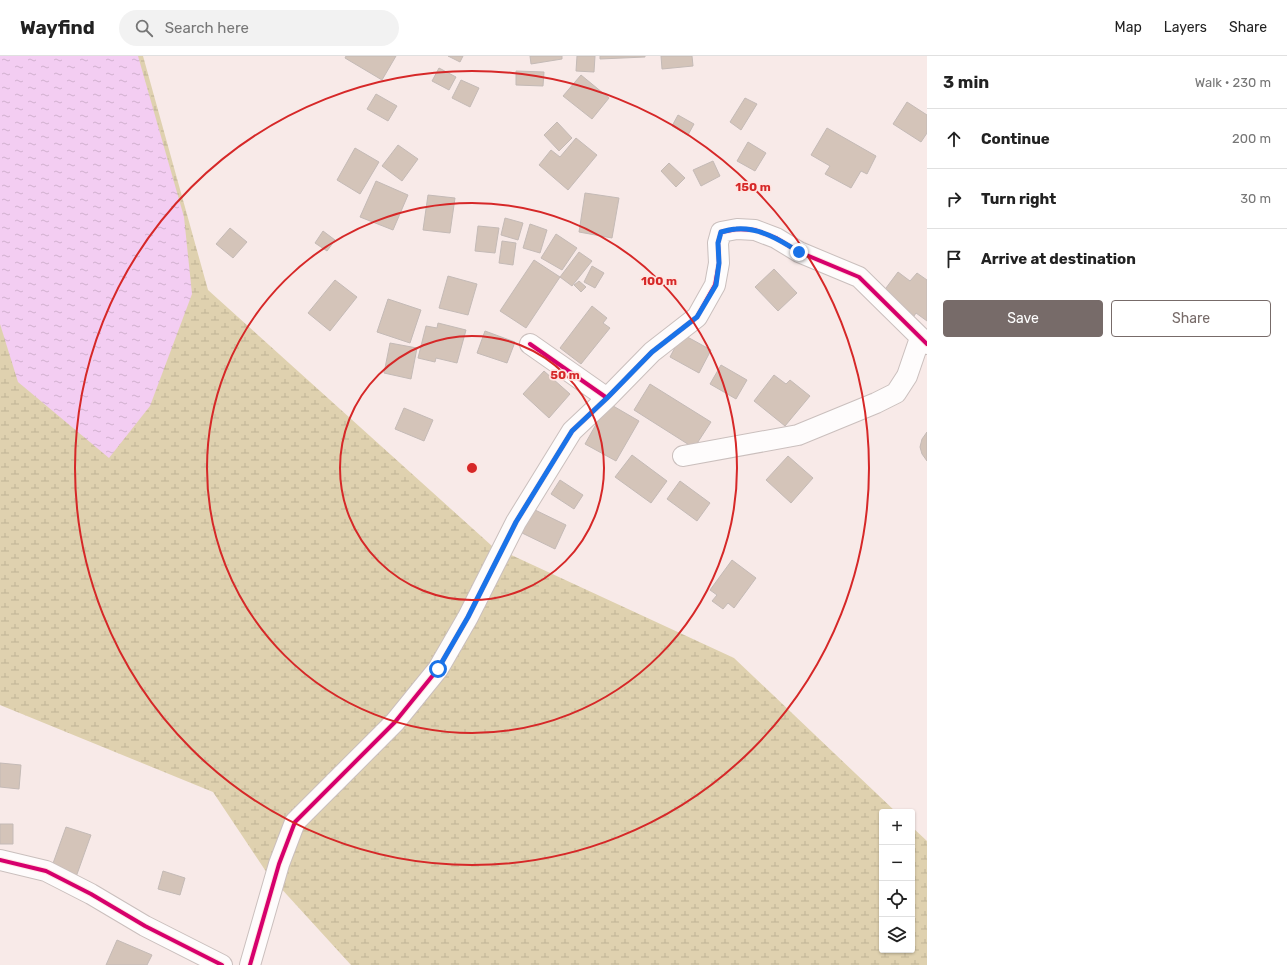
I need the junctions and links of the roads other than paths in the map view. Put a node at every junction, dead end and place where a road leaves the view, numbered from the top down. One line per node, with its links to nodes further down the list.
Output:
1 (924, 341): 3 (street); 4 (street)
2 (530, 344): 3 (street)
3 (607, 398): 7 (street)
4 (683, 456)
5 (0, 860): 6 (street)
6 (222, 965)
7 (250, 965)

